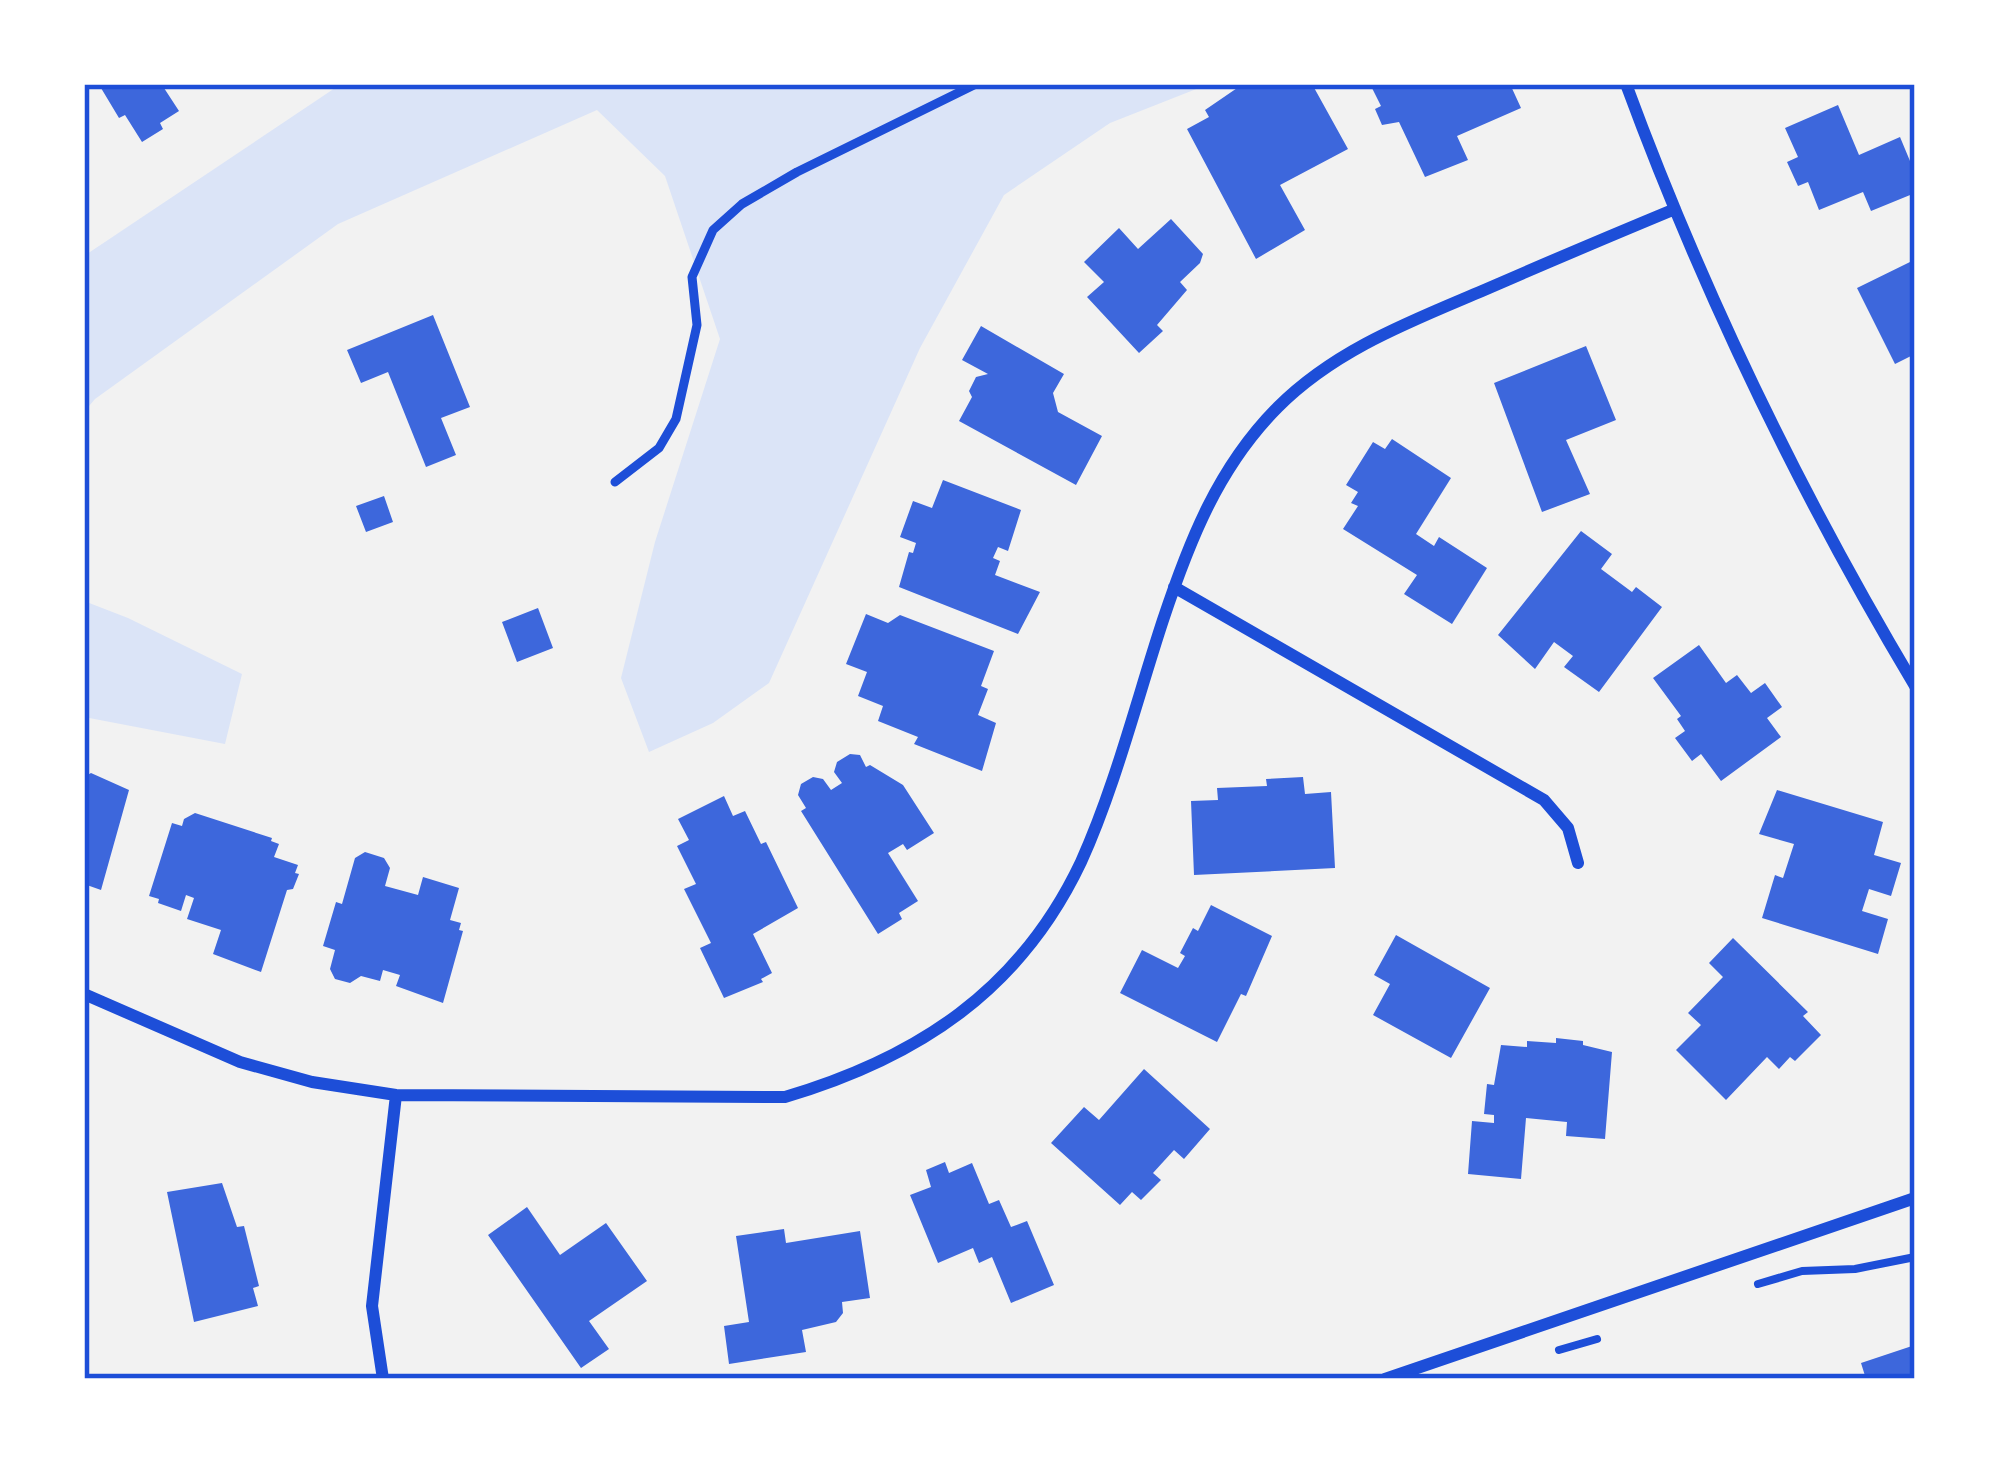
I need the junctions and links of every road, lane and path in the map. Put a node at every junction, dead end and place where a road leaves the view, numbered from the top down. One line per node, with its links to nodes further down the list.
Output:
1 (976, 84): 4 (lane)
2 (1625, 84): 3 (street)
3 (1675, 208): 5 (street); 6 (street)
4 (615, 482)
5 (1174, 587): 7 (street); 9 (street)
6 (1915, 686)
7 (1577, 863)
8 (84, 994): 9 (street)
9 (397, 1095): 15 (street)
10 (1915, 1198): 16 (street)
11 (1915, 1257): 12 (path)
12 (1739, 1289)
13 (1612, 1334): 14 (path)
14 (1544, 1352)
15 (382, 1379)
16 (1385, 1379)

